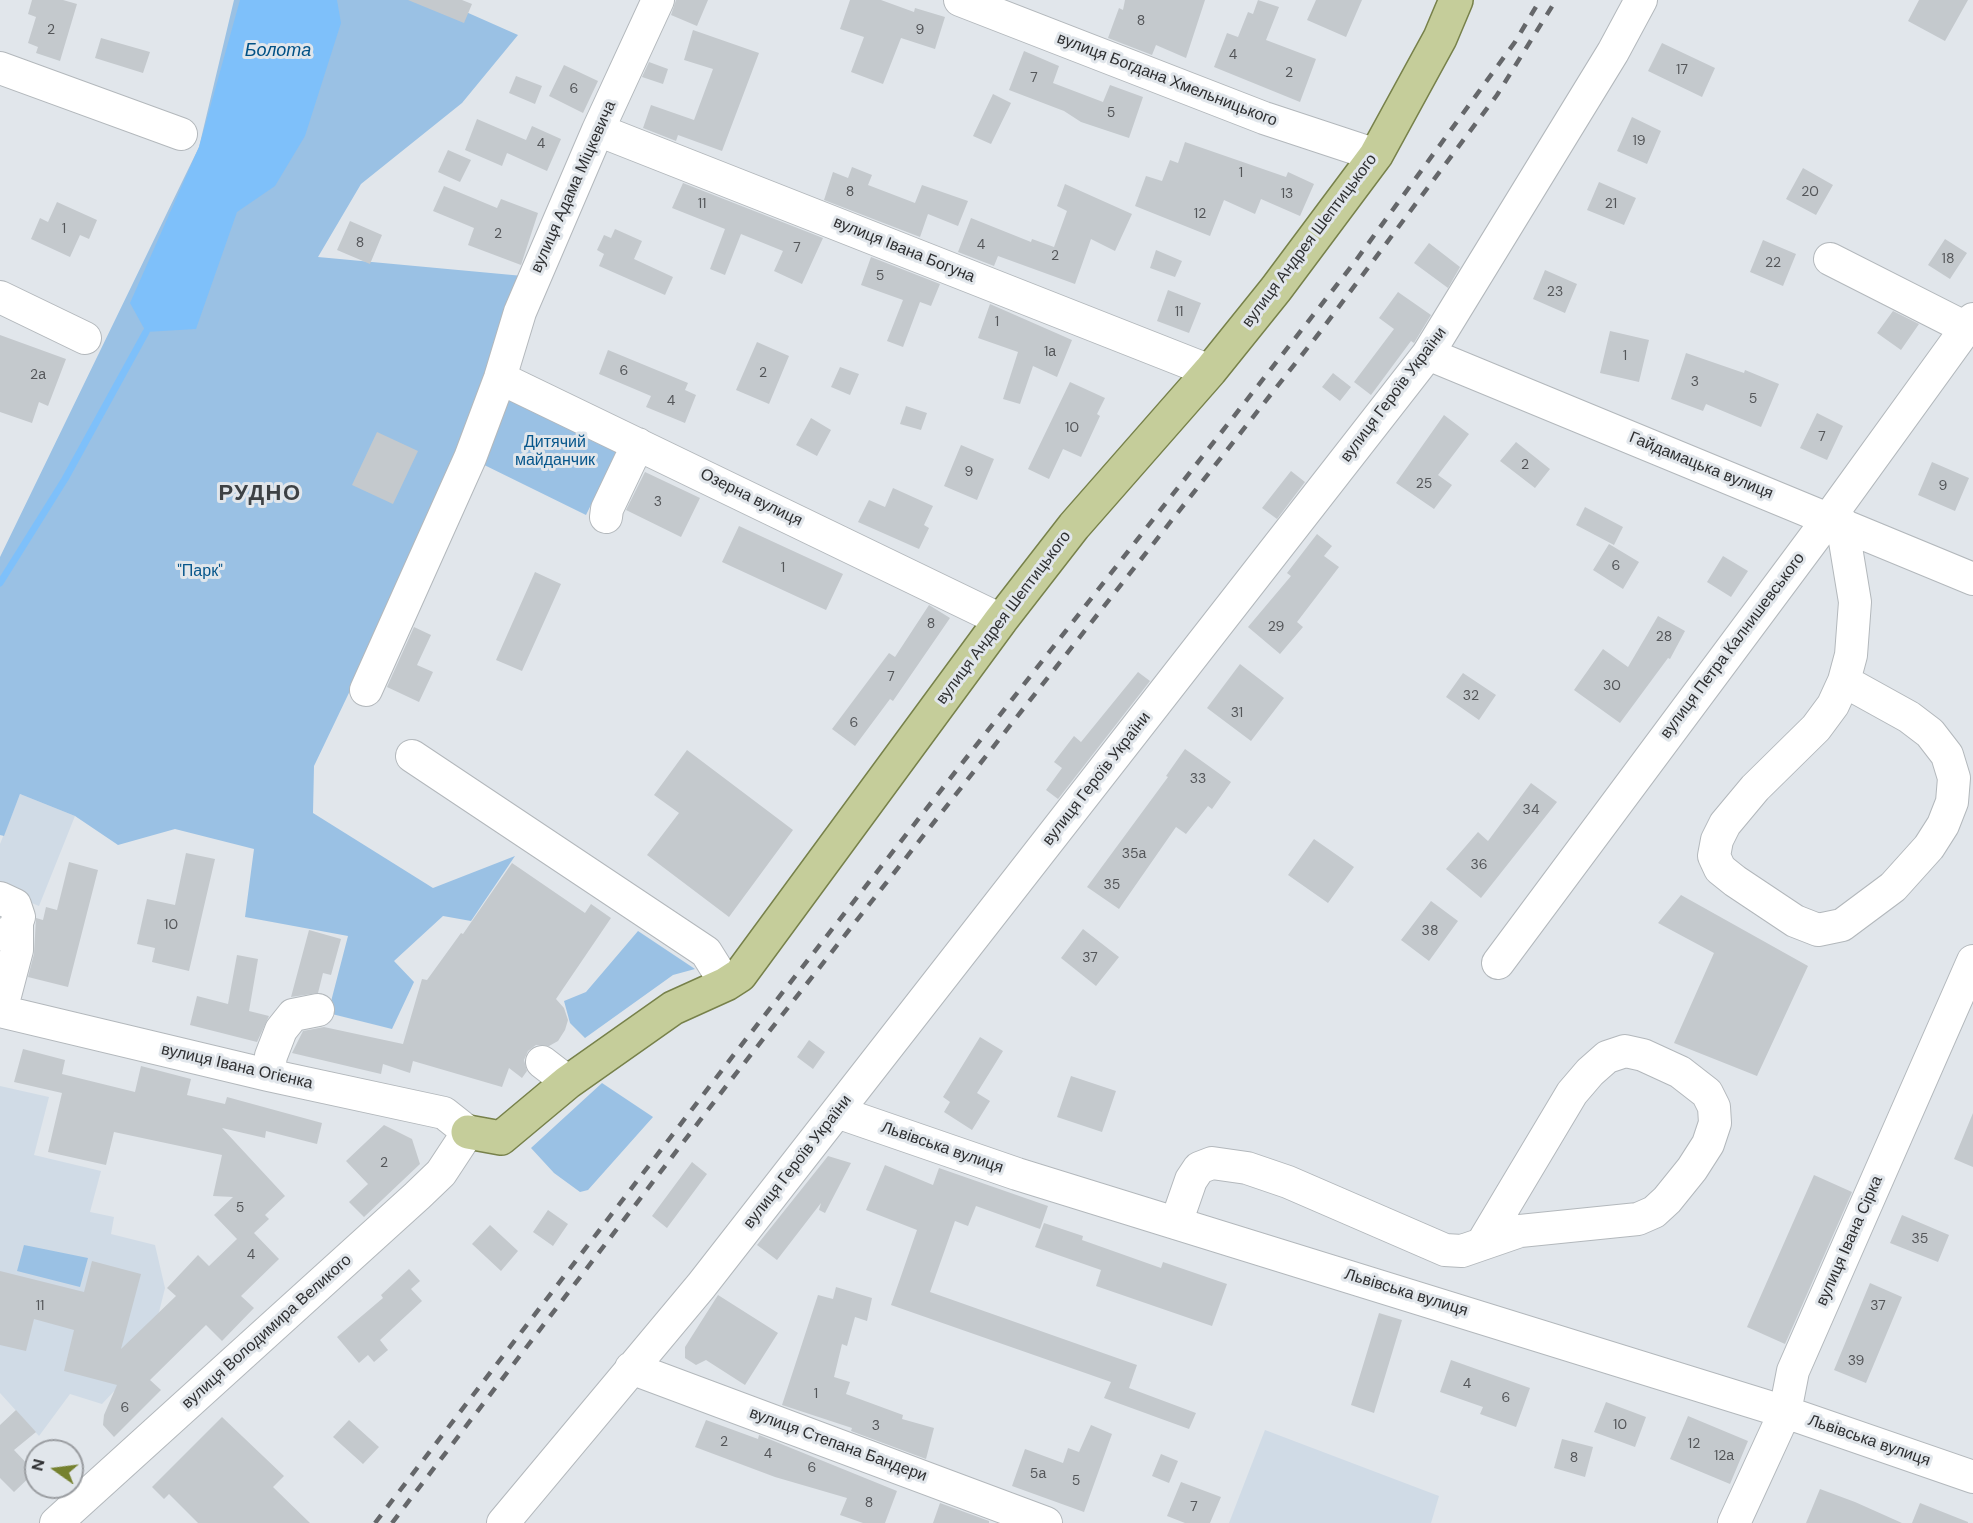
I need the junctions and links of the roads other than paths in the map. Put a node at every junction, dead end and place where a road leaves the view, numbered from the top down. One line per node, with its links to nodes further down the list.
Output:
1 (658, 0): 6 (street, вулиця Адама Міцкевича)
2 (960, 0): 8 (street, вулиця Богдана Хмельницького)
3 (1456, 0): 8 (main road, вулиця Андрея Шептицького)
4 (1641, 0): 13 (street, вулиця Героїв України)
5 (0, 68): 7 (street)
6 (598, 130): 14 (street, вулиця Івана Богуна); 15 (street, вулиця Адама Міцкевича)
7 (181, 134)
8 (1376, 155): 14 (main road, вулиця Андрея Шептицького)
9 (1830, 259): 11 (street, вулиця Петра Калнишевського)
10 (0, 297): 12 (street)
11 (1970, 323): 18 (street, вулиця Петра Калнишевського)
12 (86, 338)
13 (1428, 354): 18 (street, Гайдамацька вулиця); 34 (street, вулиця Героїв України)
14 (1210, 371): 20 (main road, вулиця Андрея Шептицького)
15 (500, 378): 16 (street, Озерна вулиця); 22 (street, вулиця Адама Міцкевича)
16 (638, 444): 17 (street); 20 (street, Озерна вулиця)
17 (606, 517)
18 (1835, 521): 19 (street, Гайдамацька вулиця); 21 (street); 27 (street, вулиця Петра Калнишевського)
19 (1973, 579)
20 (1001, 620): 28 (main road, вулиця Андрея Шептицького)
21 (1844, 681): 21 (street)
22 (366, 690)
23 (412, 756): 28 (street)
24 (0, 898): 25 (street)
25 (9, 929): 30 (street)
26 (1973, 961): 39 (street, вулиця Івана Сірка)
27 (1498, 963)
28 (726, 984): 33 (main road, вулиця Андрея Шептицького)
29 (318, 1010): 32 (street)
30 (1, 1011): 32 (street, вулиця Івана Огієнка)
31 (542, 1062): 33 (street)
32 (268, 1075): 35 (street, вулиця Івана Огієнка)
33 (568, 1082): 35 (main road, вулиця Андрея Шептицького)
34 (837, 1112): 36 (street, Львівська вулиця); 38 (street, вулиця Героїв України)
35 (468, 1132): 41 (street, вулиця Володимира Великого)
36 (1176, 1223): 37 (street); 39 (street, Львівська вулиця)
37 (1483, 1242): 37 (street)
38 (631, 1368): 42 (street, вулиця Героїв України); 43 (street, вулиця Степана Бандери)
39 (1785, 1412): 40 (street, Львівська вулиця); 44 (street, вулиця Івана Сірка)
40 (1973, 1477)
41 (56, 1523)
42 (502, 1523)
43 (1046, 1523)
44 (1734, 1523)

